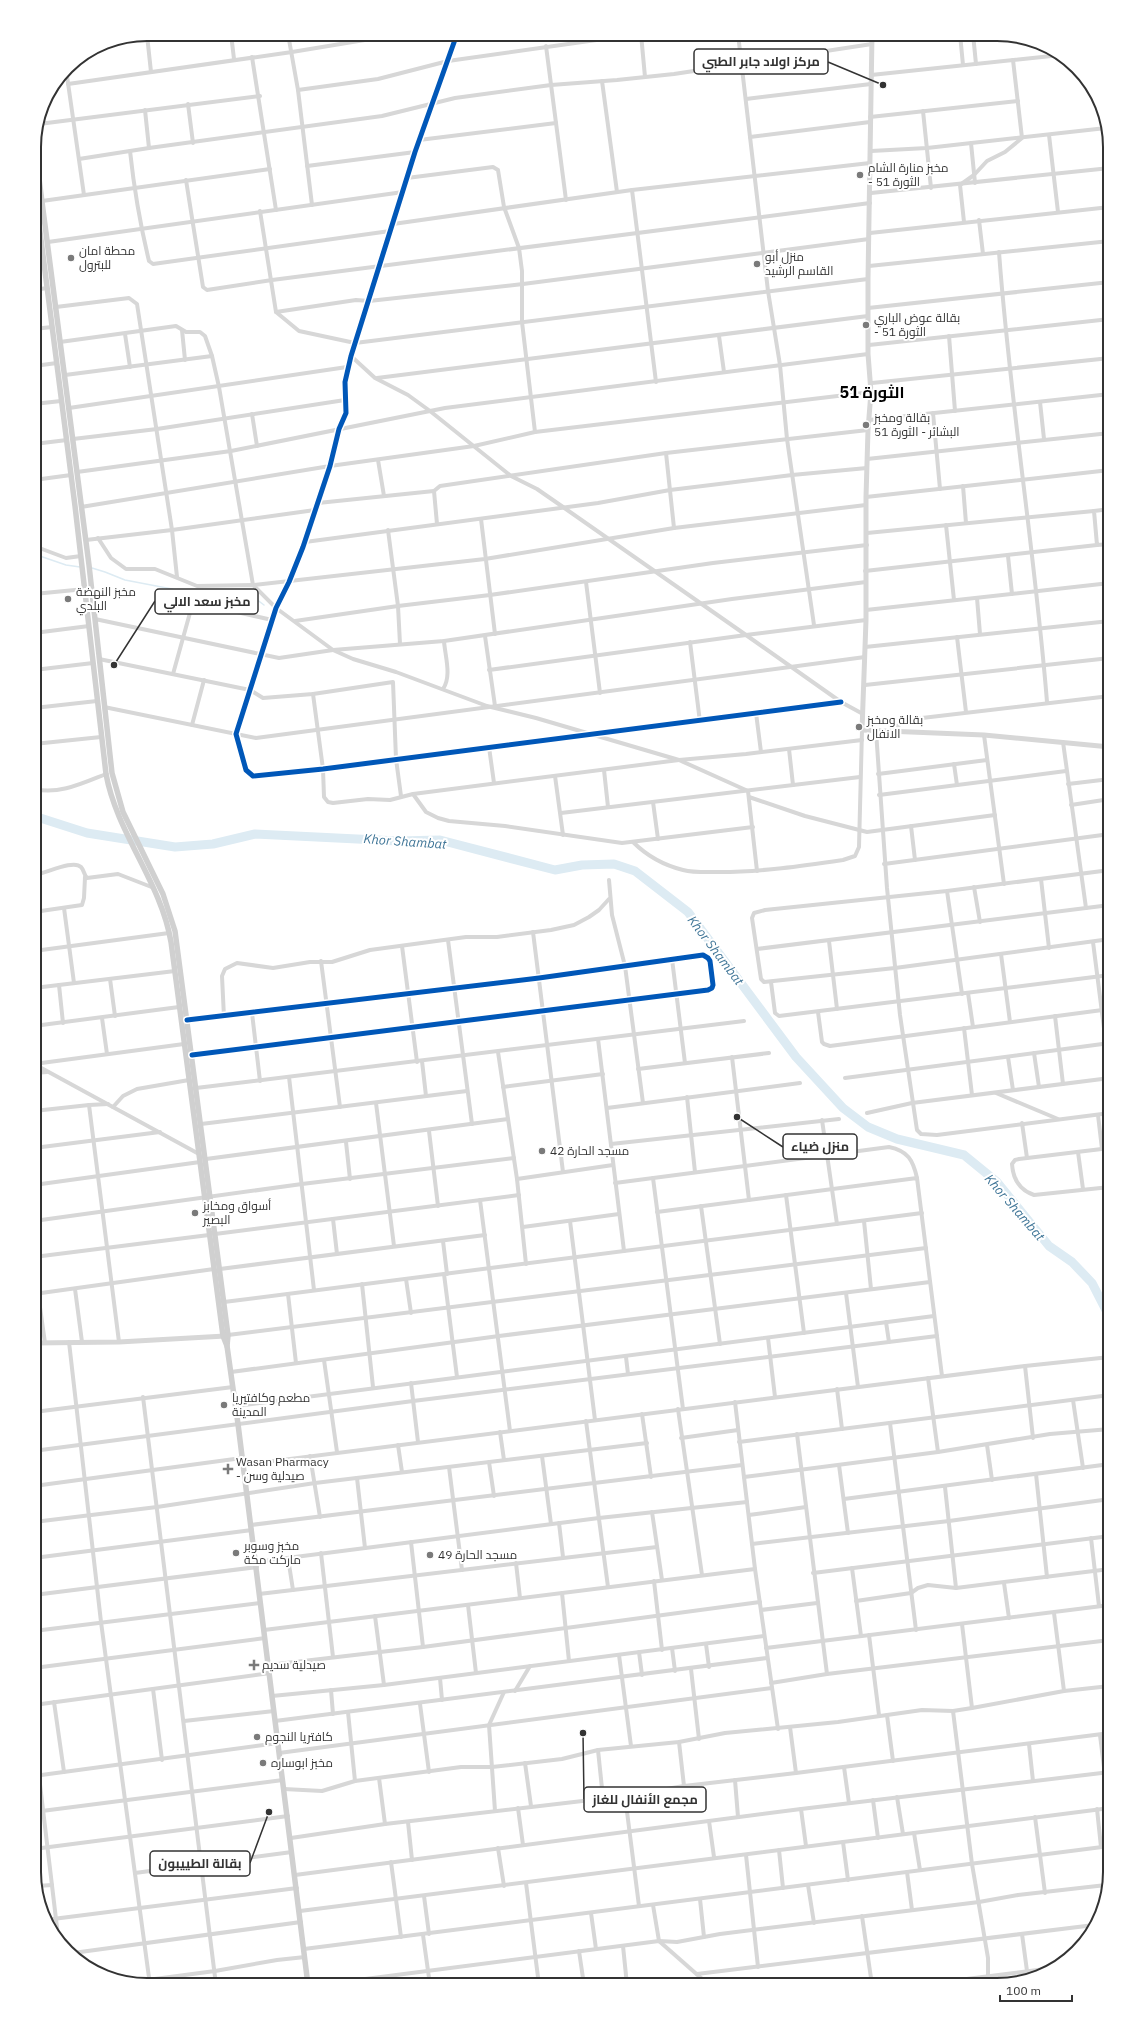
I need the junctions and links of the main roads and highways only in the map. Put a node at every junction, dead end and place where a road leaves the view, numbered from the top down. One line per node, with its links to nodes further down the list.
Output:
1 (41, 193): 3 (main road)
2 (41, 236): 3 (main road)
3 (70, 440): 4 (main road)
4 (74, 474): 5 (main road); 5 (main road)
5 (122, 816): 6 (main road)
6 (140, 852): 7 (main road); 7 (main road)
7 (203, 1161): 8 (main road)
8 (217, 1269): 9 (main road); 9 (main road)
9 (226, 1336): 10 (main road)
10 (307, 1978)

